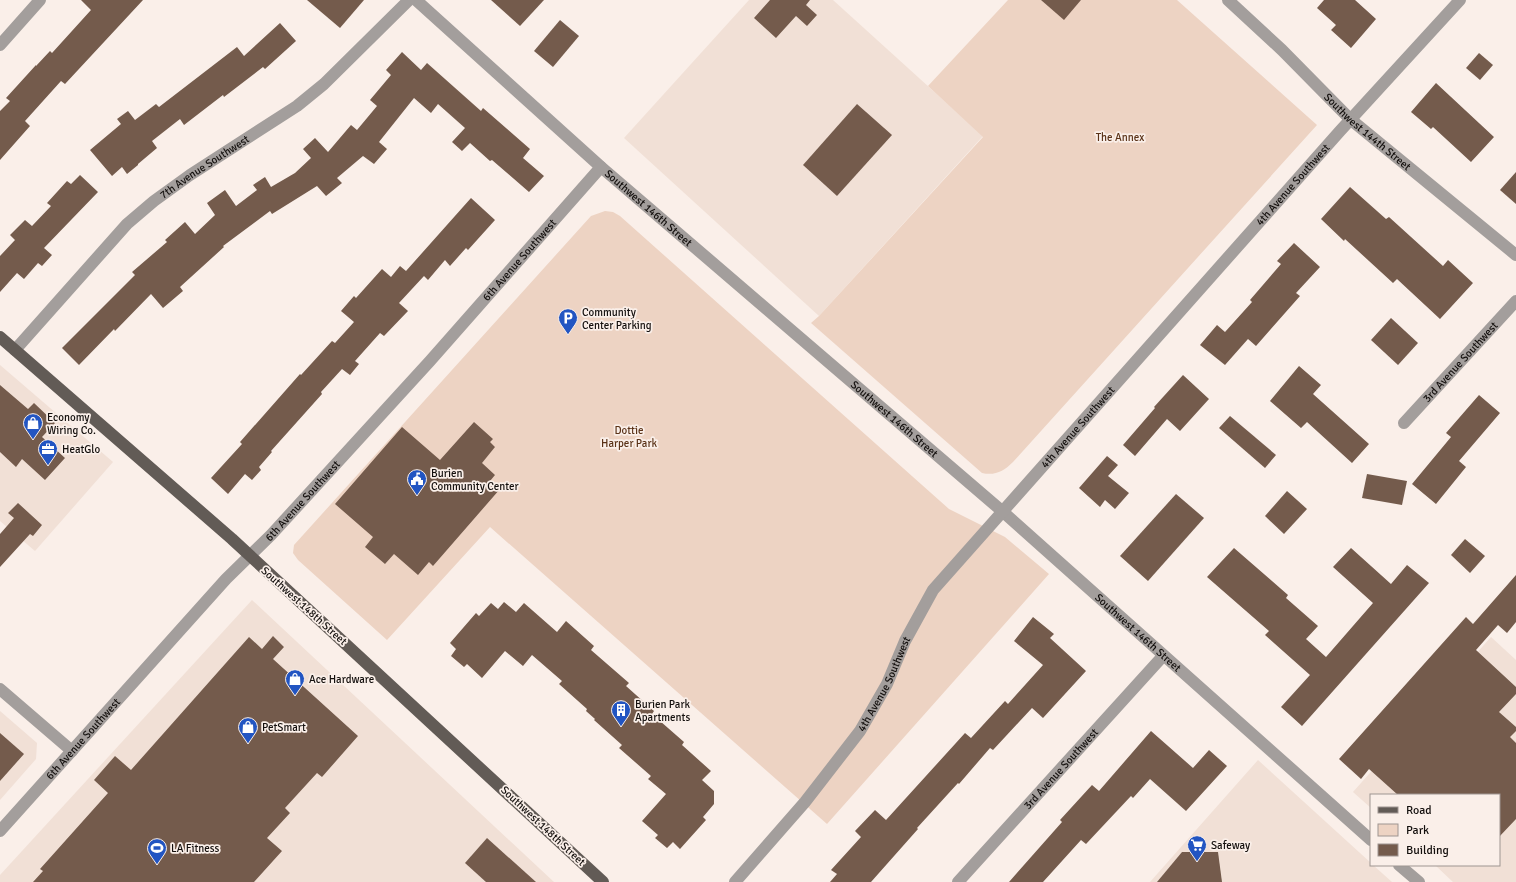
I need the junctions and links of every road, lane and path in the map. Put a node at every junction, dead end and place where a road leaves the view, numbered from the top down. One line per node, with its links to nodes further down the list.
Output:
1 (40, 0): 6 (street)
2 (409, 0): 12 (street, 7th Avenue Southwest)
3 (416, 0): 8 (street, Southwest 146th Street)
4 (1228, 0): 7 (street, Southwest 144th Street)
5 (1460, 0): 7 (street, 4th Avenue Southwest)
6 (0, 45)
7 (1350, 120): 9 (street, Southwest 144th Street); 14 (street, 4th Avenue Southwest)
8 (601, 167): 14 (street, Southwest 146th Street); 15 (street, 6th Avenue Southwest)
9 (1516, 255)
10 (1516, 301): 13 (street, 3rd Avenue Southwest)
11 (0, 337): 12 (main road, Southwest 148th Street)
12 (15, 350): 15 (main road, Southwest 148th Street)
13 (1404, 423)
14 (1002, 511): 16 (street, Southwest 146th Street); 23 (street, 4th Avenue Southwest)
15 (250, 556): 18 (street, 6th Avenue Southwest); 22 (main road, Southwest 148th Street)
16 (1163, 656): 20 (street, Southwest 146th Street); 24 (street, 3rd Avenue Southwest)
17 (0, 689): 18 (street)
18 (72, 752): 19 (street, 6th Avenue Southwest)
19 (0, 831)
20 (1370, 839)
21 (1400, 866): 25 (street)
22 (603, 882)
23 (735, 882)
24 (958, 882)
25 (1419, 882)

